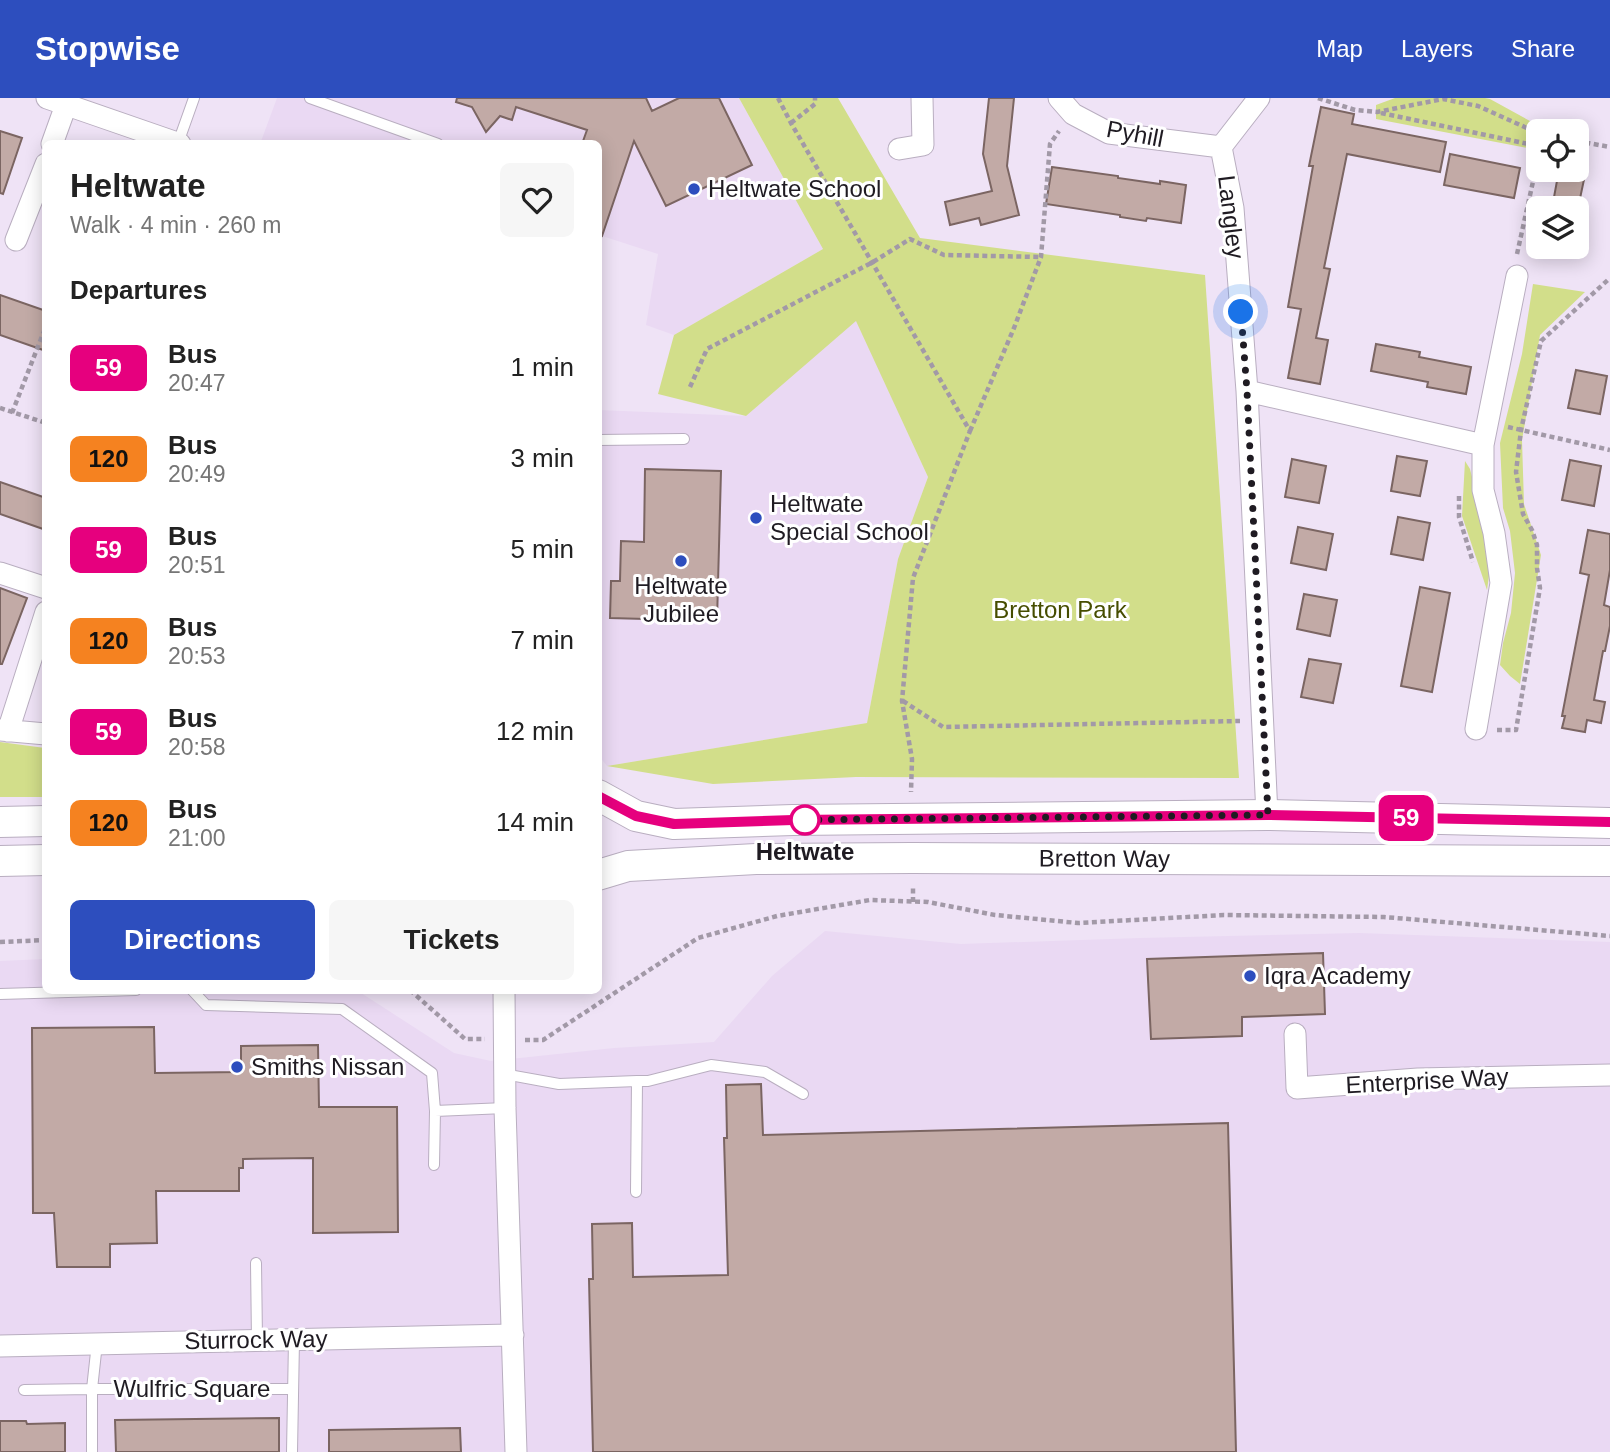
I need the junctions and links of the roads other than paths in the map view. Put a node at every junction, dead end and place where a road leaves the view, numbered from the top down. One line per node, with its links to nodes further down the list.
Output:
1 (194, 98): 9 (lane)
2 (310, 98): 10 (lane)
3 (922, 98): 12 (street)
4 (1259, 98): 11 (street, Langley)
5 (56, 101): 7 (street); 8 (street)
6 (1066, 106): 11 (street, Pyhill)
7 (52, 140)
8 (170, 140)
9 (180, 140)
10 (427, 140)
11 (1222, 147): 16 (street, Langley)
12 (899, 149)
13 (42, 174): 14 (street)
14 (16, 240)
15 (1517, 276): 19 (street)
16 (1247, 391): 19 (street); 27 (street, Langley)
17 (684, 439): 18 (lane)
18 (602, 440)
19 (1483, 445): 23 (street)
20 (0, 573): 21 (street)
21 (42, 587)
22 (42, 623): 24 (street)
23 (1476, 729)
24 (4, 731): 25 (street)
25 (42, 734)
26 (602, 798): 27 (street, Bretton Way)
27 (1268, 815): 30 (street, Bretton Way)
28 (42, 821): 29 (street)
29 (0, 822)
30 (1610, 822)
31 (42, 860): 32 (street)
32 (0, 861)
33 (1610, 861): 34 (street, Bretton Way)
34 (602, 874)
35 (42, 992): 36 (lane)
36 (0, 993)
37 (196, 994): 45 (lane)
38 (504, 994): 40 (street)
39 (1295, 1034): 41 (street, Enterprise Way)
40 (504, 1074): 42 (lane); 44 (street)
41 (1610, 1075)
42 (637, 1081): 43 (lane); 47 (lane)
43 (803, 1094)
44 (505, 1108): 45 (lane); 49 (street)
45 (435, 1111): 46 (lane)
46 (434, 1165)
47 (636, 1192)
48 (256, 1263): 50 (lane)
49 (513, 1335): 51 (street, Sturrock Way); 59 (street)
50 (257, 1340): 51 (street, Sturrock Way); 52 (street, Sturrock Way)
51 (295, 1340): 56 (lane, Wulfric Square)
52 (97, 1343): 53 (street, Sturrock Way); 54 (lane, Wulfric Square)
53 (0, 1346)
54 (92, 1389): 55 (lane); 56 (lane, Wulfric Square); 57 (lane, Wulfric Square)
55 (24, 1390)
56 (292, 1390): 58 (lane, Wulfric Square)
57 (92, 1452)
58 (292, 1452)
59 (516, 1452)

